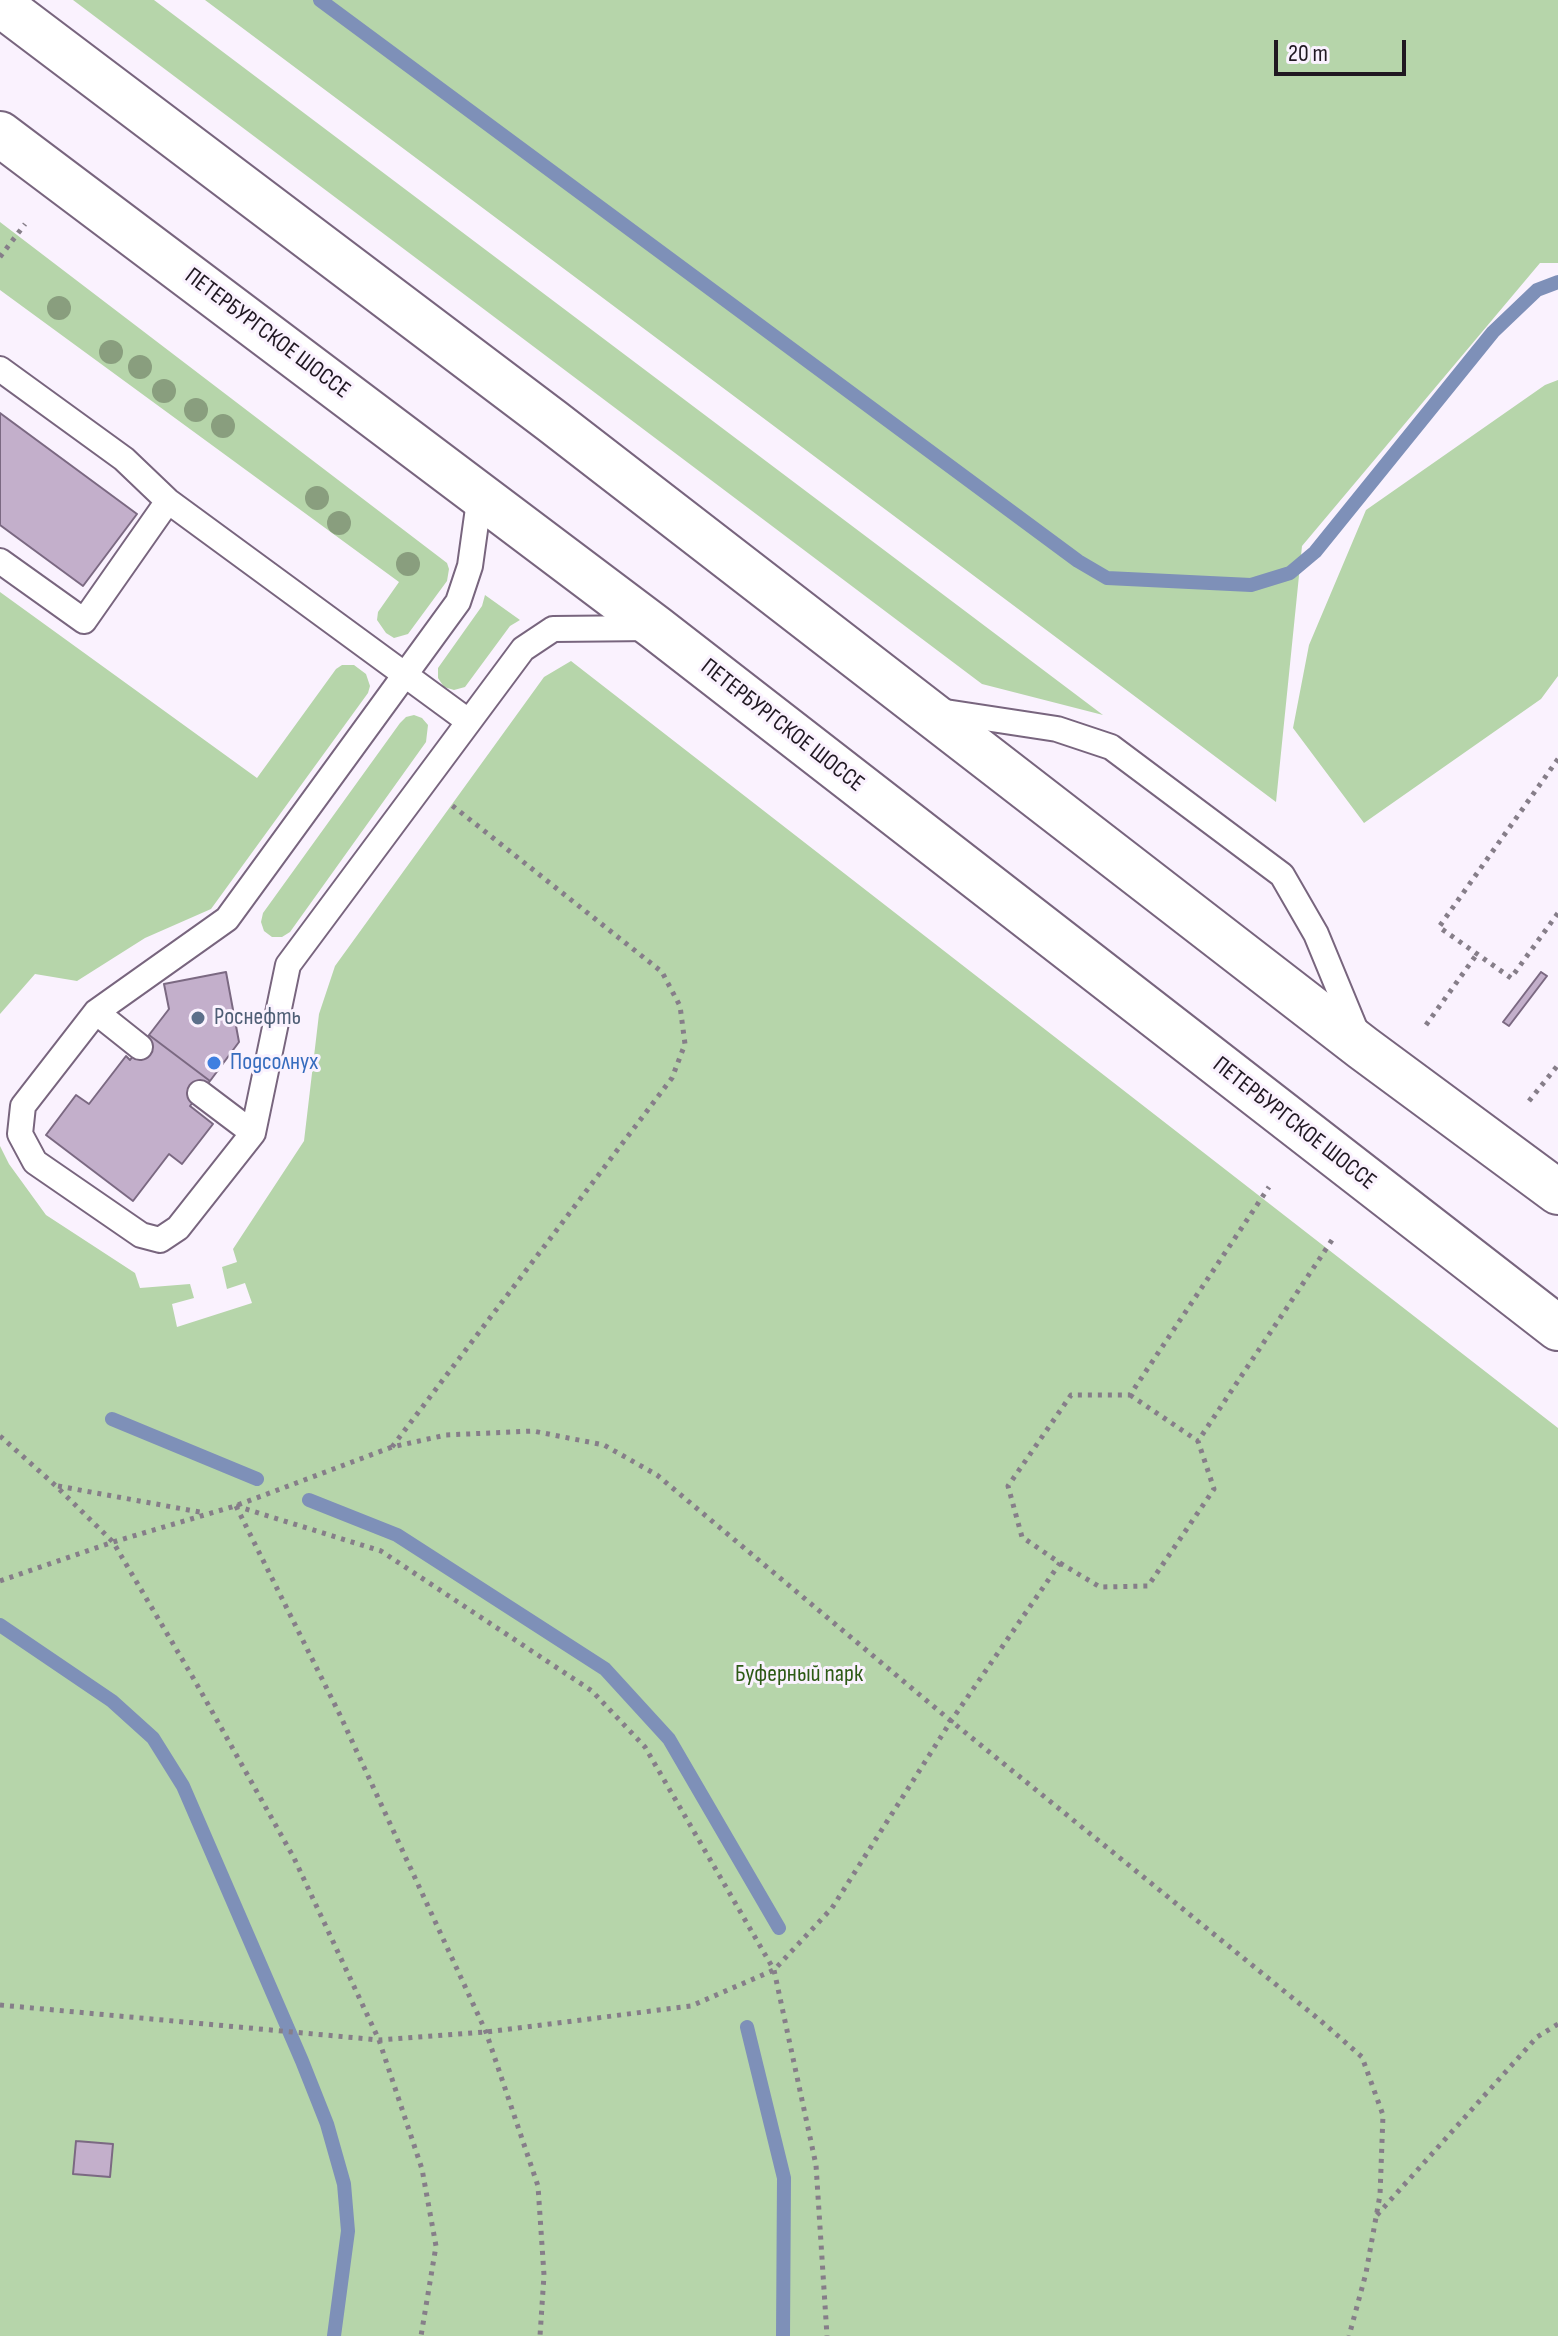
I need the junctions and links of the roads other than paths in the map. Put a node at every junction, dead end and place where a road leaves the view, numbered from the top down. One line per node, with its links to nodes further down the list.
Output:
1 (0, 4): 9 (main road)
2 (0, 134): 4 (main road, ПЕТЕРБУРГСКОЕ ШОССЕ)
3 (0, 369): 5 (lane)
4 (480, 494): 7 (main road, ПЕТЕРБУРГСКОЕ ШОССЕ); 8 (lane)
5 (168, 501): 6 (lane); 8 (lane)
6 (0, 561)
7 (656, 628): 10 (lane); 17 (main road, ПЕТЕРБУРГСКОЕ ШОССЕ)
8 (406, 676): 10 (lane); 11 (lane)
9 (925, 709): 13 (main road); 13 (lane)
10 (468, 721): 15 (lane)
11 (96, 1012): 12 (lane); 15 (lane)
12 (140, 1047)
13 (1363, 1048): 16 (main road)
14 (200, 1093): 15 (lane)
15 (253, 1133)
16 (1558, 1192)
17 (1558, 1328)

